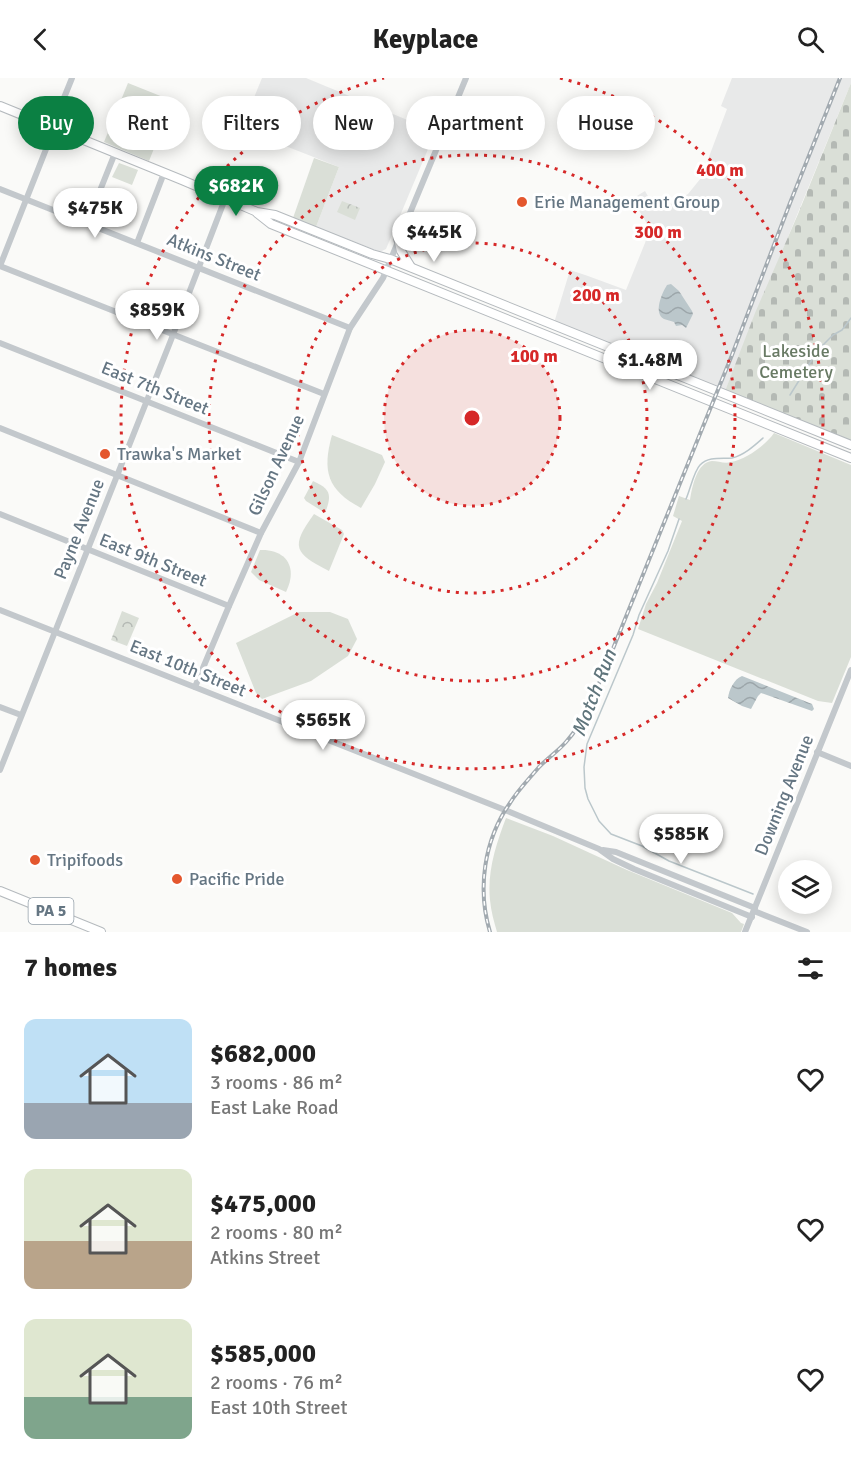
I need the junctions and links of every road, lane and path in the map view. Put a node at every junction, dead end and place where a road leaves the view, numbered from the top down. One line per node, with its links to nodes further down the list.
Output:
1 (72, 78): 3 (street)
2 (466, 78): 15 (street, Gilson Avenue)
3 (65, 96)
4 (0, 106): 5 (main road)
5 (18, 113)
6 (94, 144): 8 (main road)
7 (46, 150): 11 (street)
8 (115, 153): 9 (main road); 14 (street)
9 (164, 173): 12 (main road); 16 (street)
10 (0, 189): 11 (street, Atkins Street)
11 (27, 199): 14 (street, Atkins Street); 18 (street)
12 (225, 199): 13 (main road); 19 (street, Payne Avenue)
13 (256, 212): 17 (main road); 21 (main road)
14 (87, 223): 16 (street, Atkins Street)
15 (398, 238): 17 (street, Gilson Avenue); 20 (main road)
16 (137, 243): 19 (street, Atkins Street)
17 (390, 259): 20 (main road); 21 (street, Gilson Avenue)
18 (0, 266): 23 (street)
19 (199, 267): 22 (street, Atkins Street); 23 (street, Payne Avenue)
20 (412, 268): 28 (main road)
21 (386, 270): 22 (street, Gilson Avenue); 29 (main road)
22 (350, 328): 25 (street, Gilson Avenue)
23 (173, 334): 25 (street); 26 (street, Payne Avenue)
24 (0, 343): 26 (street, East 7th Street)
25 (324, 394): 30 (street, Gilson Avenue)
26 (147, 401): 30 (street, East 7th Street); 31 (street, Payne Avenue)
27 (0, 428): 31 (street)
28 (851, 445)
29 (851, 458)
30 (299, 462): 33 (street, Gilson Avenue)
31 (117, 475): 33 (street); 34 (street, Payne Avenue)
32 (0, 514): 34 (street, East 9th Street)
33 (261, 532): 35 (street, Gilson Avenue)
34 (87, 549): 35 (street, East 9th Street); 37 (street, Payne Avenue)
35 (229, 606): 40 (street, Gilson Avenue)
36 (0, 610): 37 (street, East 10th Street)
37 (54, 631): 40 (street, East 10th Street); 42 (street, Payne Avenue)
38 (851, 670): 39 (street, Downing Avenue)
39 (849, 681): 43 (street, Downing Avenue)
40 (195, 687): 47 (street, East 10th Street)
41 (0, 707): 42 (street)
42 (21, 715): 45 (street, Payne Avenue)
43 (817, 753): 44 (street); 47 (street, Downing Avenue)
44 (851, 766)
45 (0, 770)
46 (0, 891): 48 (main road, PA 5)
47 (754, 912): 49 (street, Downing Avenue); 50 (street, East 10th Street)
48 (101, 932)
49 (745, 932)
50 (807, 932)

